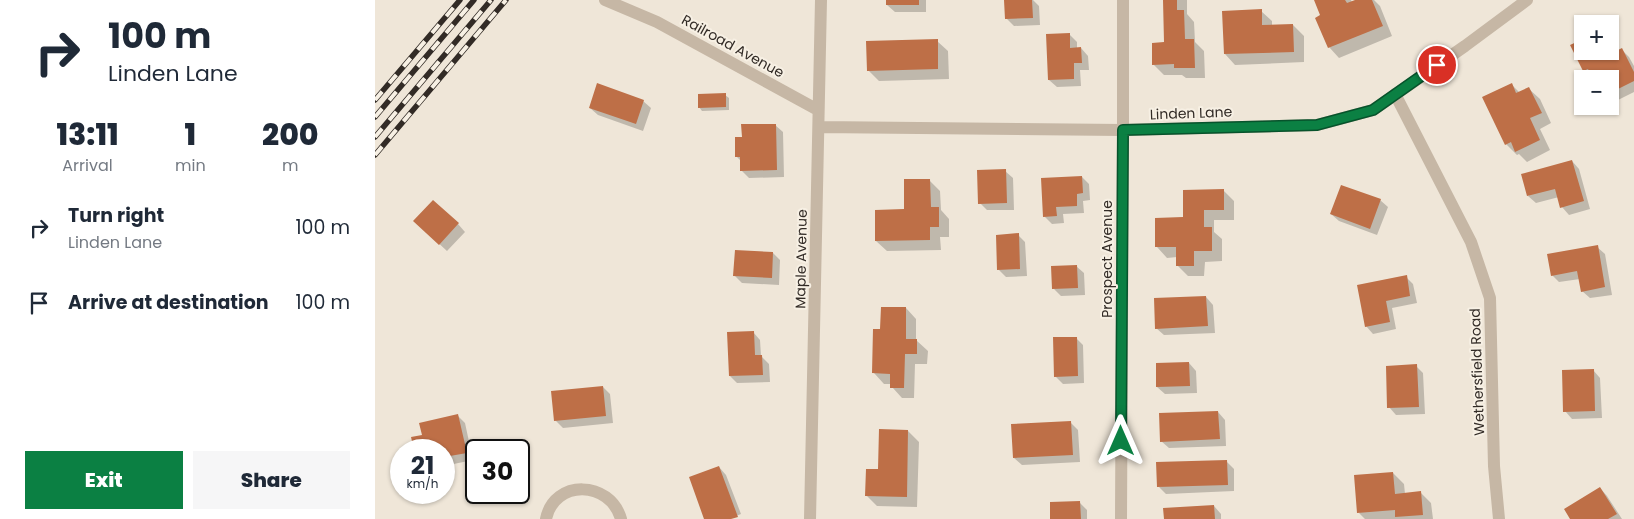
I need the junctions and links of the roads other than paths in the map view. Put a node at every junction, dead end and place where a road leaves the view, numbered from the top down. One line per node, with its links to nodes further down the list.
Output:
1 (605, 0): 6 (street, Railroad Avenue)
2 (821, 0): 6 (street, Maple Avenue)
3 (1123, 0): 8 (street, Prospect Avenue)
4 (1527, 0): 5 (street, Linden Lane)
5 (1395, 94): 8 (street, Linden Lane); 13 (street, Wethersfield Road)
6 (818, 110): 7 (street, Maple Avenue)
7 (819, 127): 8 (street, Linden Lane); 11 (street, Maple Avenue)
8 (1123, 130): 12 (street, Prospect Avenue)
9 (546, 519): 10 (street)
10 (621, 519)
11 (810, 519)
12 (1121, 519)
13 (1499, 519)

